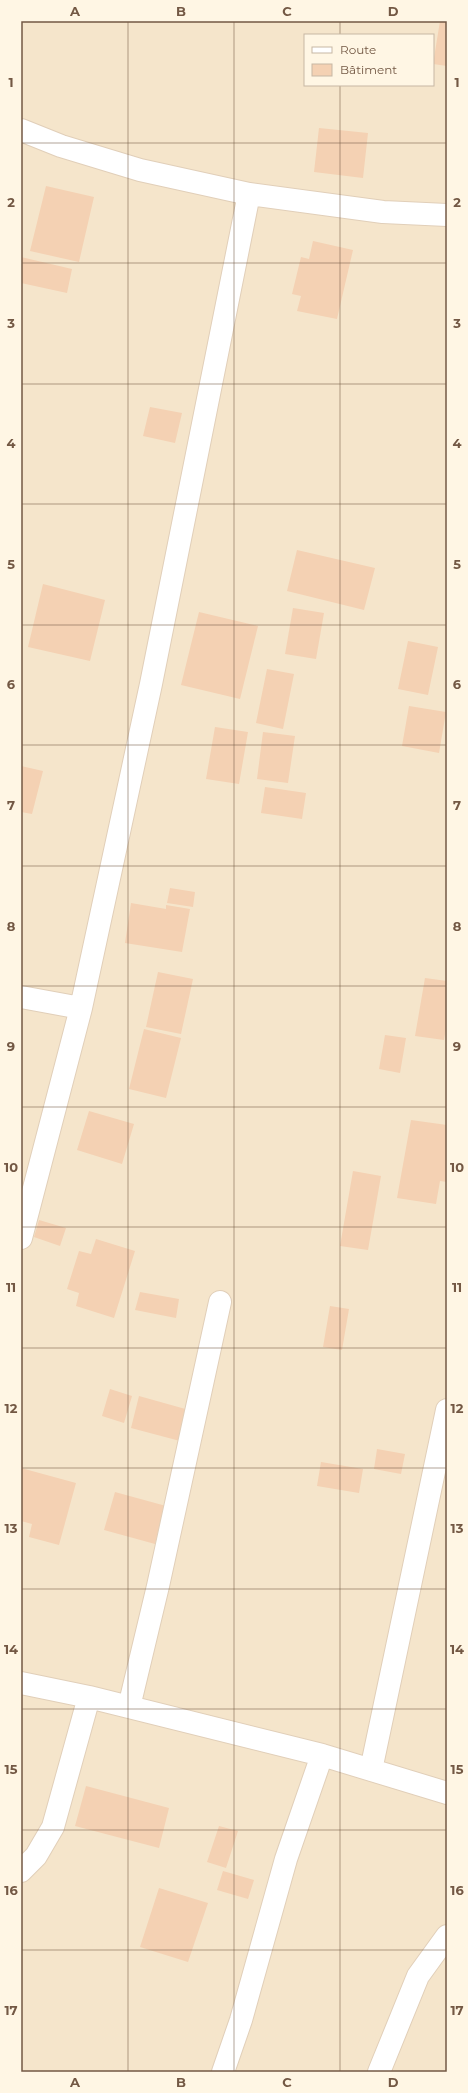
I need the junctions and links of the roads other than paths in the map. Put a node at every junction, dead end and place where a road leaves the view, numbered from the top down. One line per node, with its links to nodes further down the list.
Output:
1 (21, 130): 2 (street)
2 (249, 194): 3 (street); 5 (street)
3 (447, 215)
4 (21, 997): 5 (street)
5 (81, 1008): 6 (street)
6 (21, 1238)
7 (220, 1302): 11 (street)
8 (447, 1410): 13 (street)
9 (21, 1684): 10 (street)
10 (89, 1697): 11 (street); 15 (street)
11 (129, 1707): 12 (street)
12 (322, 1755): 13 (street); 17 (street)
13 (371, 1770): 14 (street)
14 (447, 1793)
15 (21, 1870)
16 (447, 1936): 18 (street)
17 (223, 2072)
18 (379, 2072)

